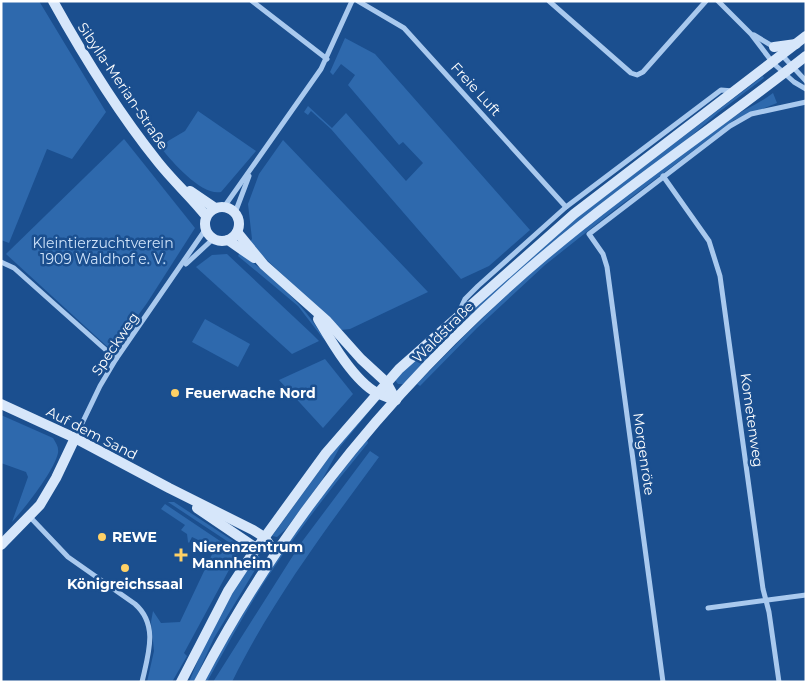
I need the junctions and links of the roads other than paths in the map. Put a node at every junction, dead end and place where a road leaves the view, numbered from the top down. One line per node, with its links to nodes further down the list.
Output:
1 (53, 1): 24 (main road, Sibylla-Merian-Straße)
2 (252, 1): 14 (street)
3 (352, 1): 14 (street)
4 (358, 1): 25 (street, Freie Luft)
5 (549, 1): 6 (street)
6 (706, 1)
7 (718, 1): 8 (street)
8 (751, 34): 11 (street); 15 (street)
9 (806, 36): 10 (main road, Waldstraße)
10 (797, 44): 11 (main road); 12 (main road, Waldstraße)
11 (774, 47): 12 (street)
12 (782, 56): 15 (main road, Waldstraße); 16 (street)
13 (806, 56): 16 (main road, Waldstraße)
14 (327, 59): 22 (street)
15 (773, 63): 17 (street); 20 (main road, Waldstraße)
16 (793, 66): 17 (main road, Waldstraße); 18 (street)
17 (784, 73): 19 (street); 41 (main road, Waldstraße)
18 (806, 81)
19 (806, 90)
20 (736, 91): 25 (street, Waldstraße); 37 (main road, Waldstraße)
21 (806, 102): 23 (street)
22 (251, 171): 26 (street); 27 (street)
23 (663, 176): 51 (street, Kometenweg); 56 (street, Morgenröte)
24 (177, 181): 26 (main road, Sibylla-Merian-Straße); 28 (main road, Sibylla-Merian-Straße)
25 (566, 207): 37 (street, Waldstraße)
26 (220, 208): 27 (main road); 28 (main road)
27 (235, 213): 30 (main road)
28 (206, 216): 29 (main road)
29 (205, 230): 31 (main road); 35 (street, Speckweg)
30 (237, 232): 32 (main road); 34 (main road)
31 (214, 239): 32 (main road); 35 (street, Speckweg)
32 (228, 240): 34 (main road)
33 (1, 262): 38 (street)
34 (264, 265): 36 (main road)
35 (181, 267): 38 (street, Speckweg)
36 (314, 311): 39 (main road); 40 (main road)
37 (457, 316): 39 (main road, Waldstraße)
38 (116, 358): 43 (street, Speckweg)
39 (386, 382): 40 (main road, Waldstraße); 41 (main road)
40 (376, 393): 41 (main road); 46 (main road, Waldstraße)
41 (396, 400): 49 (main road, Waldstraße)
42 (1, 404): 43 (main road, Auf dem Sand)
43 (76, 438): 44 (main road, Auf dem Sand); 45 (main road)
44 (169, 488): 46 (main road, Auf dem Sand); 48 (main road, Auf dem Sand)
45 (30, 517): 47 (main road); 53 (street)
46 (264, 537): 48 (main road, Waldstraße); 49 (main road, Auf dem Sand)
47 (1, 545)
48 (256, 548): 49 (main road, Auf dem Sand); 54 (main road, Waldstraße)
49 (276, 552): 55 (main road, Waldstraße)
50 (806, 595): 51 (street)
51 (766, 600): 52 (street); 57 (street, Kometenweg)
52 (708, 608)
53 (142, 682)
54 (181, 682)
55 (199, 682)
56 (663, 682)
57 (779, 682)

